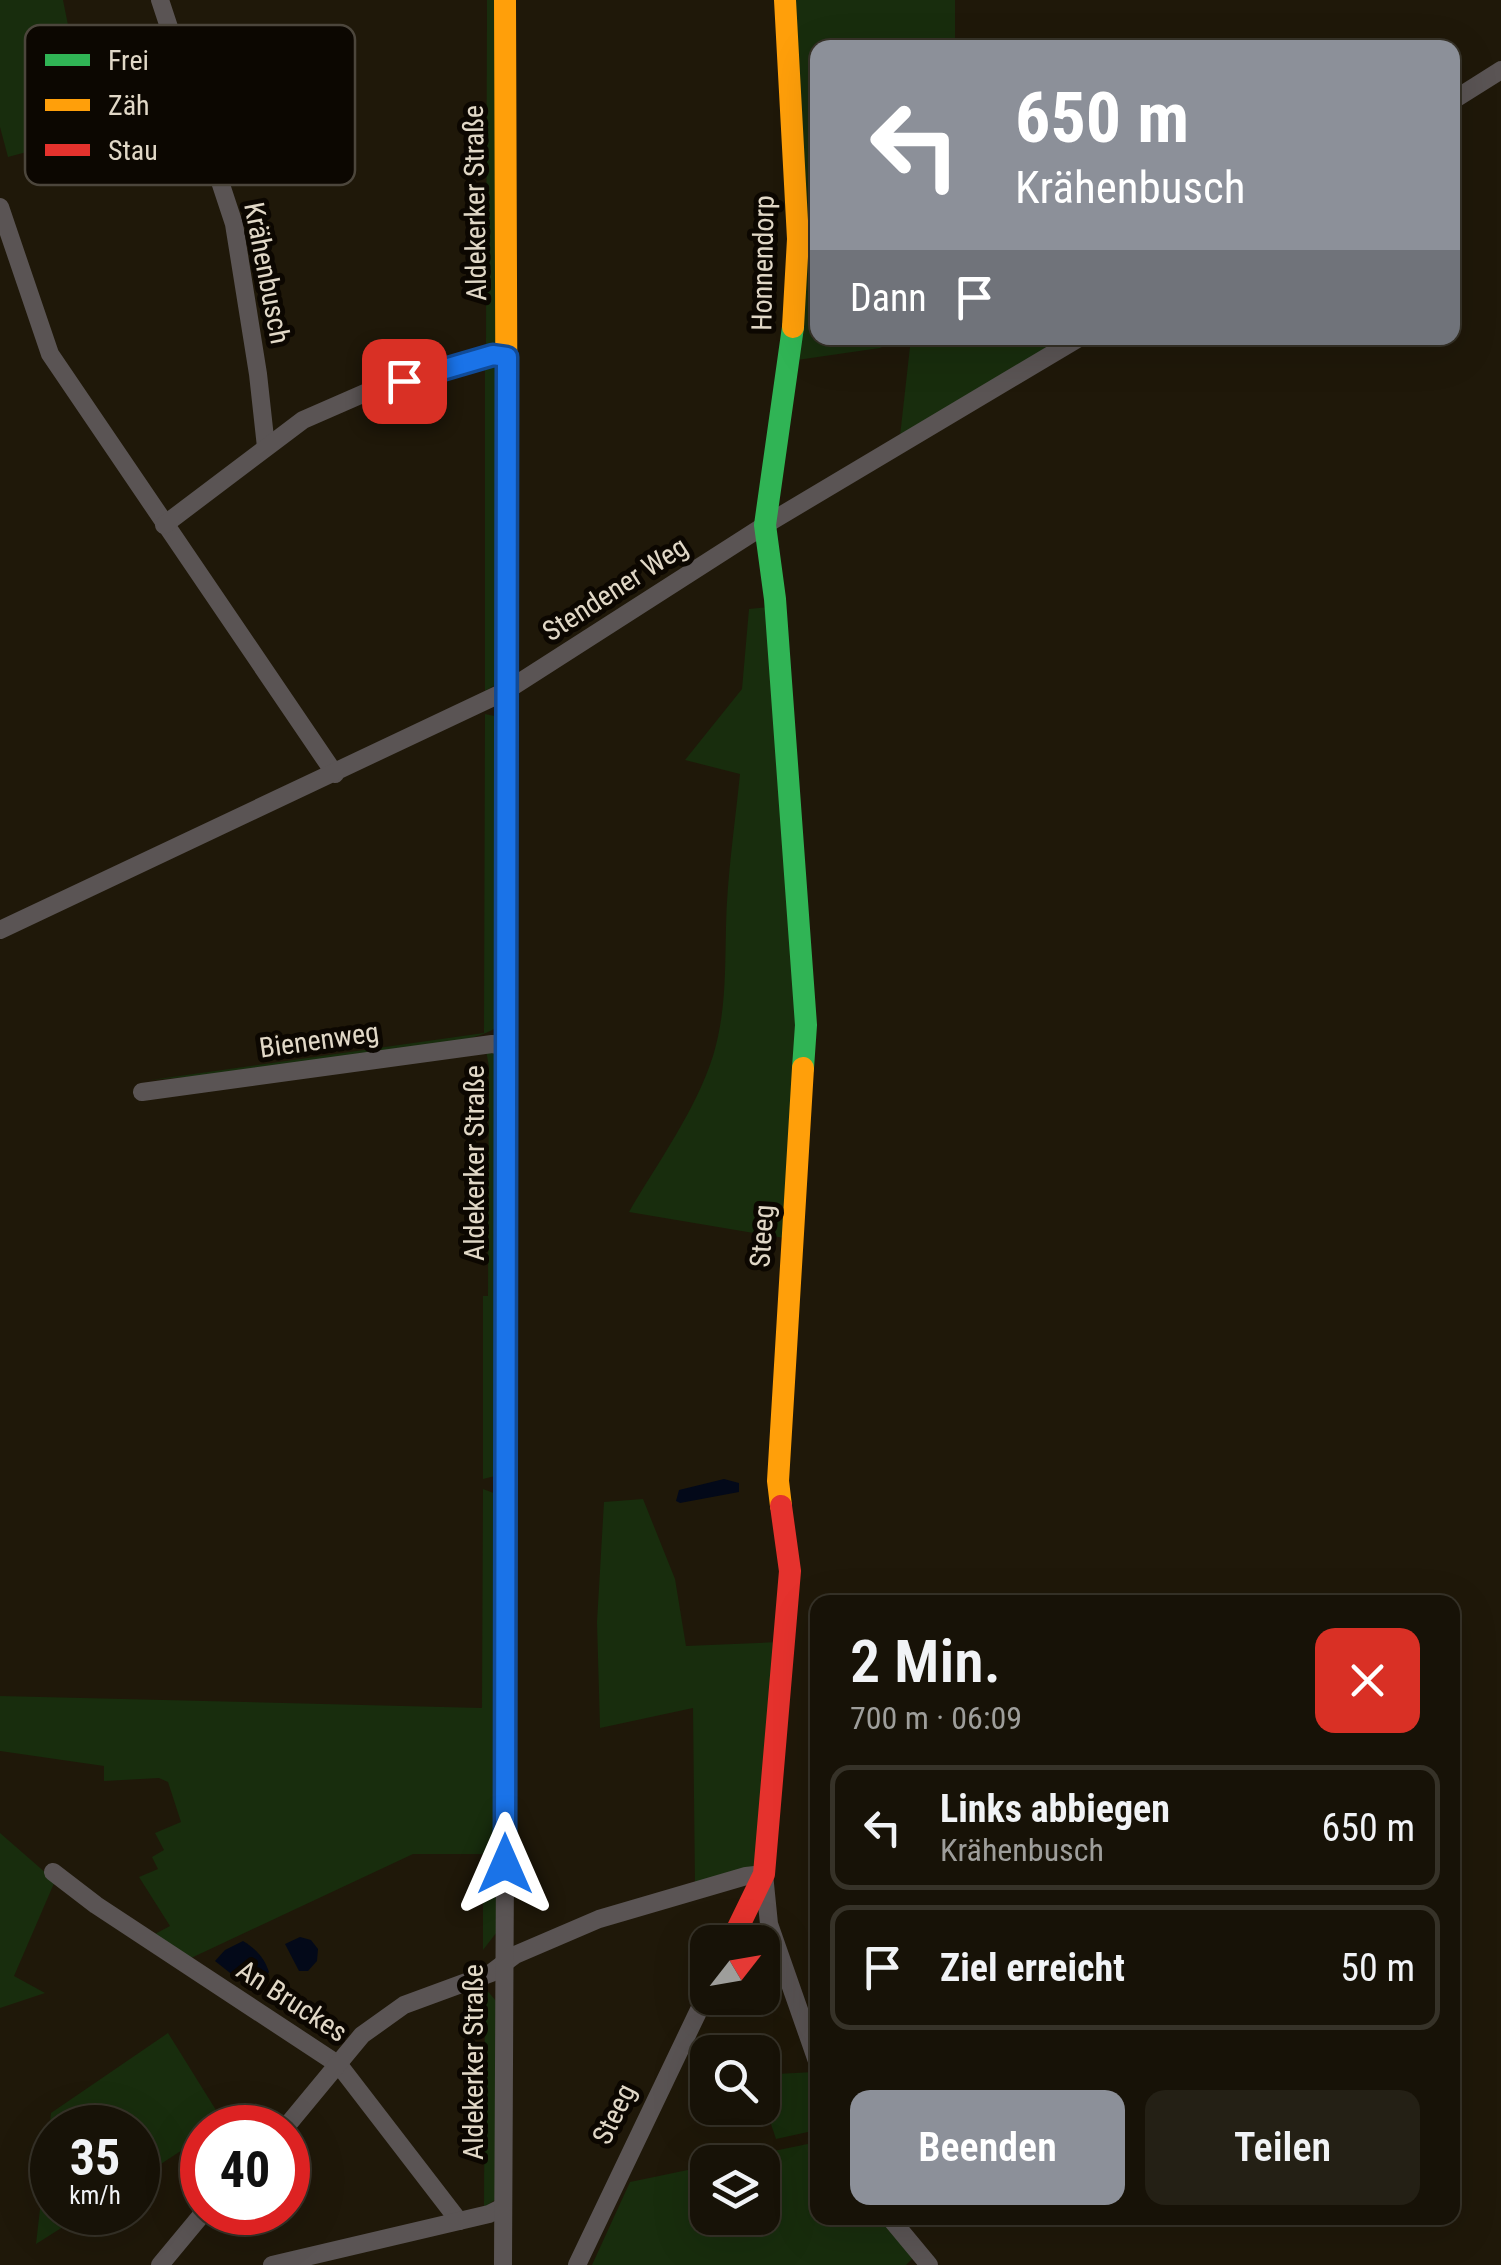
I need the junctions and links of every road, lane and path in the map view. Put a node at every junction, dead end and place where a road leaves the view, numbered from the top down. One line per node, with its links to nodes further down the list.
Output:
1 (160, 0): 4 (street, Krähenbusch)
2 (504, 0): 10 (street, Aldekerker Straße)
3 (784, 0): 13 (street, Honnendorp)
4 (168, 25)
5 (1501, 70): 6 (street)
6 (1460, 96)
7 (221, 185): 11 (street, Krähenbusch)
8 (0, 207): 12 (street)
9 (1067, 345): 13 (street, Stendener Weg)
10 (507, 357): 11 (street); 14 (street, Aldekerker Straße)
11 (266, 447): 12 (street)
12 (164, 525): 15 (street)
13 (766, 526): 14 (street, Stendener Weg); 21 (street, Steeg)
14 (506, 691): 15 (street, Stendener Weg); 17 (street, Aldekerker Straße)
15 (334, 774): 16 (street, Stendener Weg)
16 (0, 930)
17 (504, 1046): 18 (street, Bienenweg); 19 (street, Aldekerker Straße)
18 (142, 1092)
19 (505, 1864): 23 (street, Aldekerker Straße)
20 (53, 1872): 26 (street, An Bruckes)
21 (764, 1874): 22 (street, Steeg); 23 (street); 25 (street)
22 (739, 1925)
23 (504, 1963): 26 (street); 28 (street, Aldekerker Straße)
24 (697, 2015): 36 (street, Steeg)
25 (810, 2041)
26 (339, 2065): 27 (street); 29 (street, An Bruckes)
27 (305, 2105)
28 (503, 2207): 29 (street); 35 (street, Aldekerker Straße)
29 (459, 2221): 32 (street)
30 (896, 2225): 37 (street)
31 (185, 2235): 33 (street)
32 (342, 2256): 34 (street)
33 (160, 2265)
34 (272, 2265)
35 (503, 2265)
36 (577, 2265)
37 (929, 2265)

